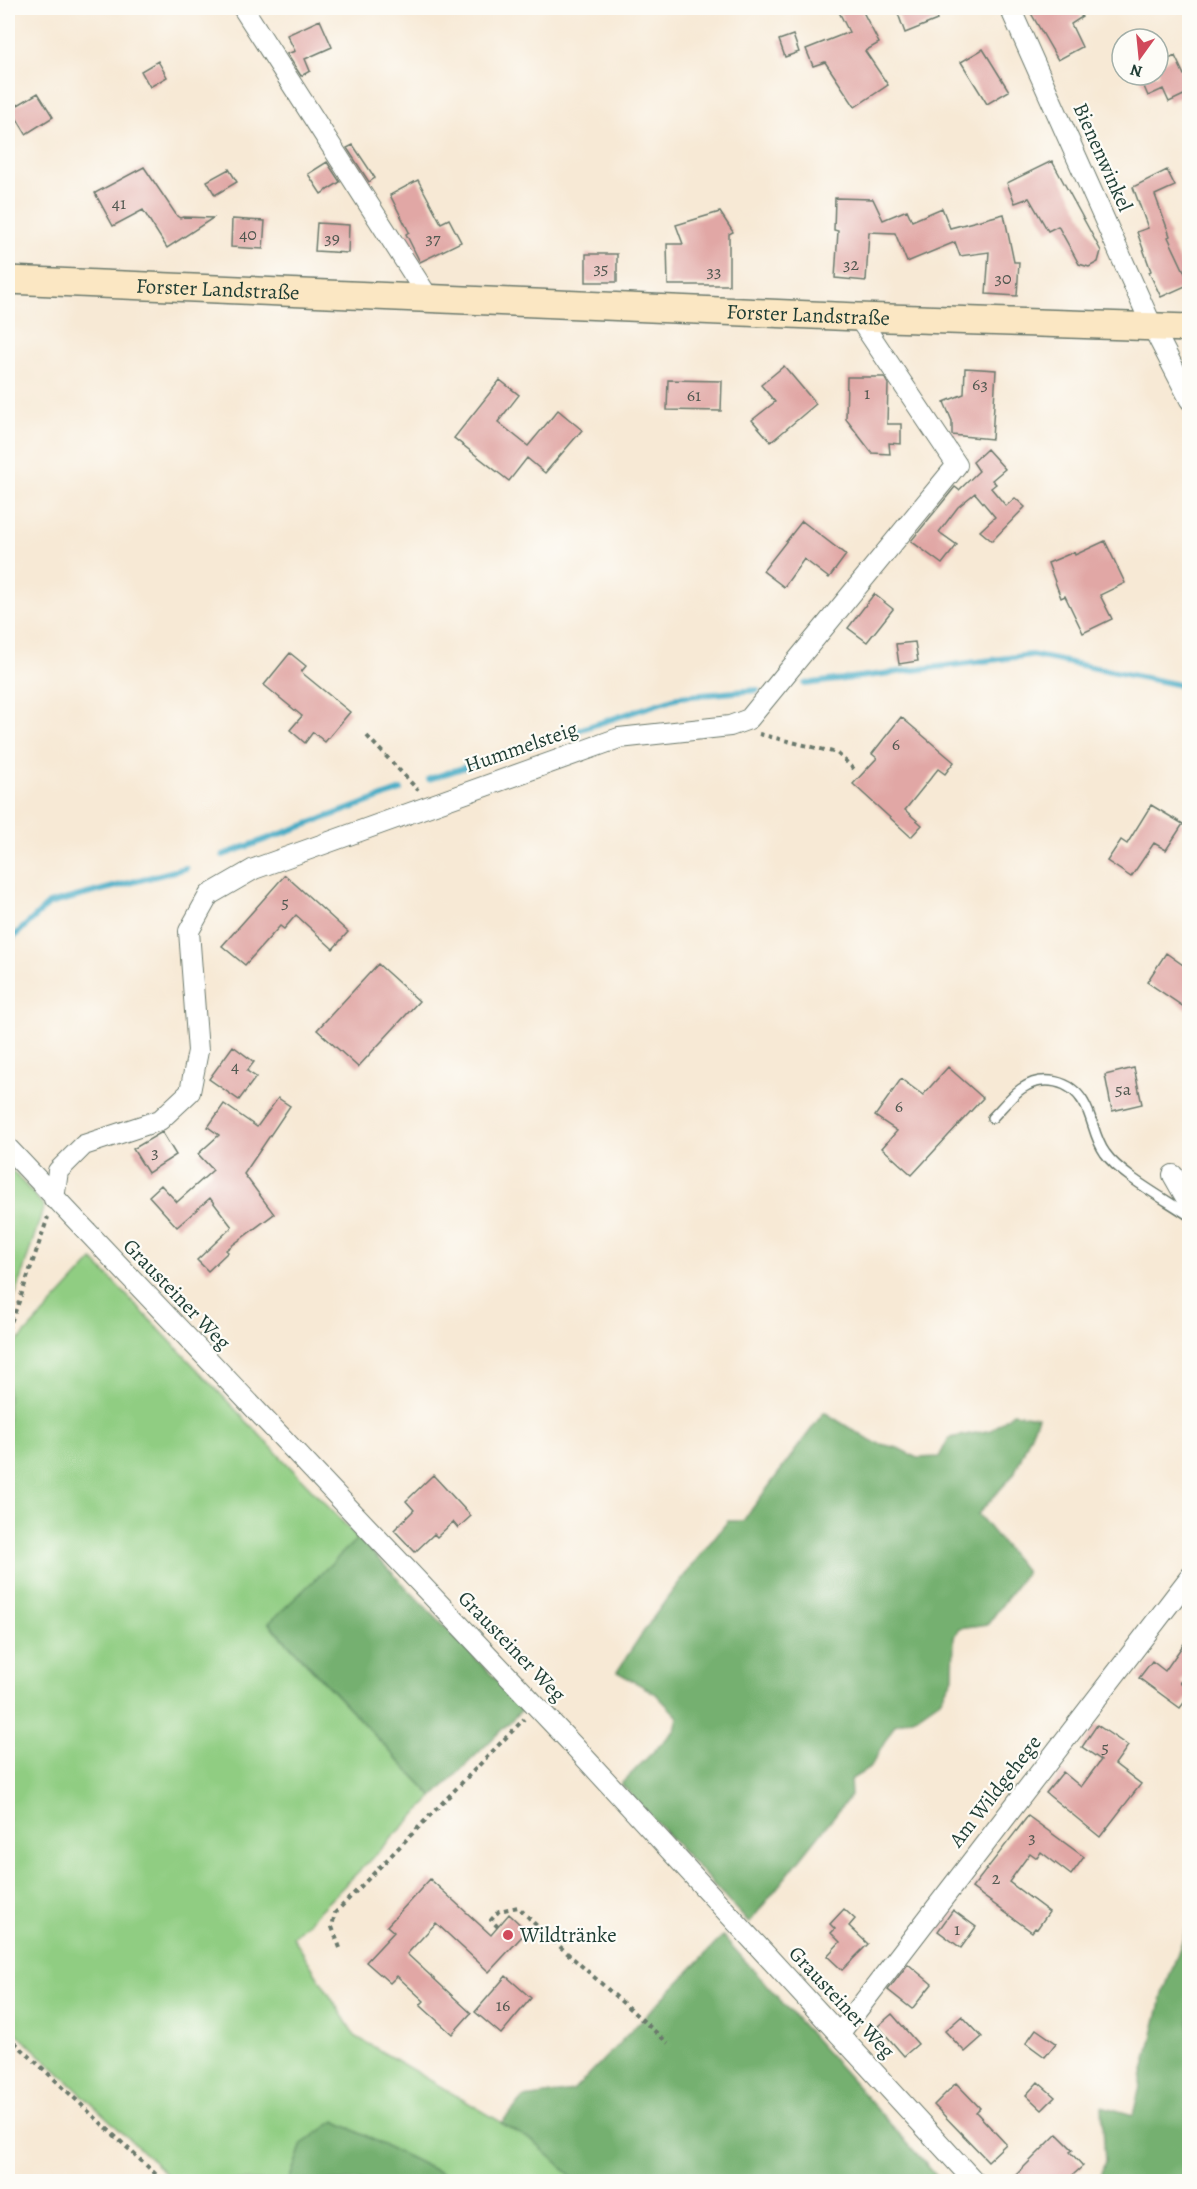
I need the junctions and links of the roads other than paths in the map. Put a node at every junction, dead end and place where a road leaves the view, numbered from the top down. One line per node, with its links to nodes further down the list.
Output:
1 (243, 8): 4 (street)
2 (1010, 8): 6 (street, Bienenwinkel)
3 (8, 280): 4 (main road, Forster Landstraße)
4 (428, 297): 5 (main road, Forster Landstraße)
5 (858, 317): 6 (main road, Forster Landstraße); 12 (street, Hummelsteig)
6 (1152, 326): 7 (main road, Forster Landstraße); 8 (street, Bienenwinkel)
7 (1190, 328)
8 (1190, 400)
9 (992, 1118): 14 (lane)
10 (8, 1148): 12 (street, Grausteiner Weg)
11 (1173, 1175): 13 (street)
12 (54, 1199): 16 (street, Grausteiner Weg)
13 (1190, 1205)
14 (1190, 1216)
15 (1190, 1577): 16 (street, Am Wildgehege)
16 (839, 2034): 17 (street, Grausteiner Weg)
17 (975, 2181)

